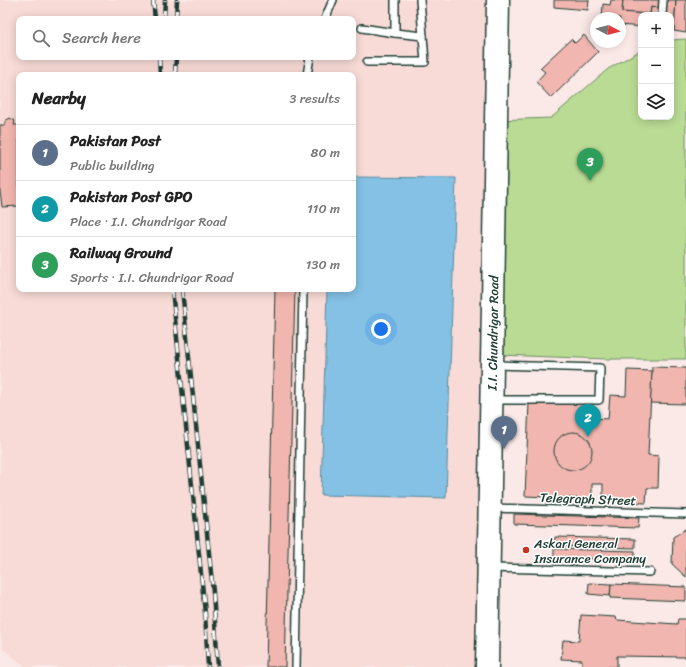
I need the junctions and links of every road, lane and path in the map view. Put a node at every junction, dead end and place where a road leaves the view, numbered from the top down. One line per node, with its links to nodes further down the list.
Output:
1 (333, 0): 8 (lane)
2 (395, 0): 10 (lane)
3 (420, 0): 11 (lane)
4 (486, 0): 23 (main road, I.I. Chundrigar Road)
5 (498, 0): 16 (main road, I.I. Chundrigar Road)
6 (663, 0): 7 (lane)
7 (662, 12)
8 (326, 16)
9 (362, 28): 10 (lane)
10 (395, 34): 11 (lane)
11 (423, 36): 13 (lane)
12 (310, 60): 14 (lane)
13 (367, 62)
14 (308, 72)
15 (303, 292): 22 (lane)
16 (493, 365): 17 (main road, I.I. Chundrigar Road); 17 (lane)
17 (492, 400): 18 (main road, I.I. Chundrigar Road)
18 (489, 508): 19 (lane, Telegraph Street); 20 (main road, I.I. Chundrigar Road)
19 (686, 514)
20 (488, 568): 21 (lane); 24 (main road, I.I. Chundrigar Road)
21 (650, 572)
22 (296, 667)
23 (476, 667)
24 (487, 667)

